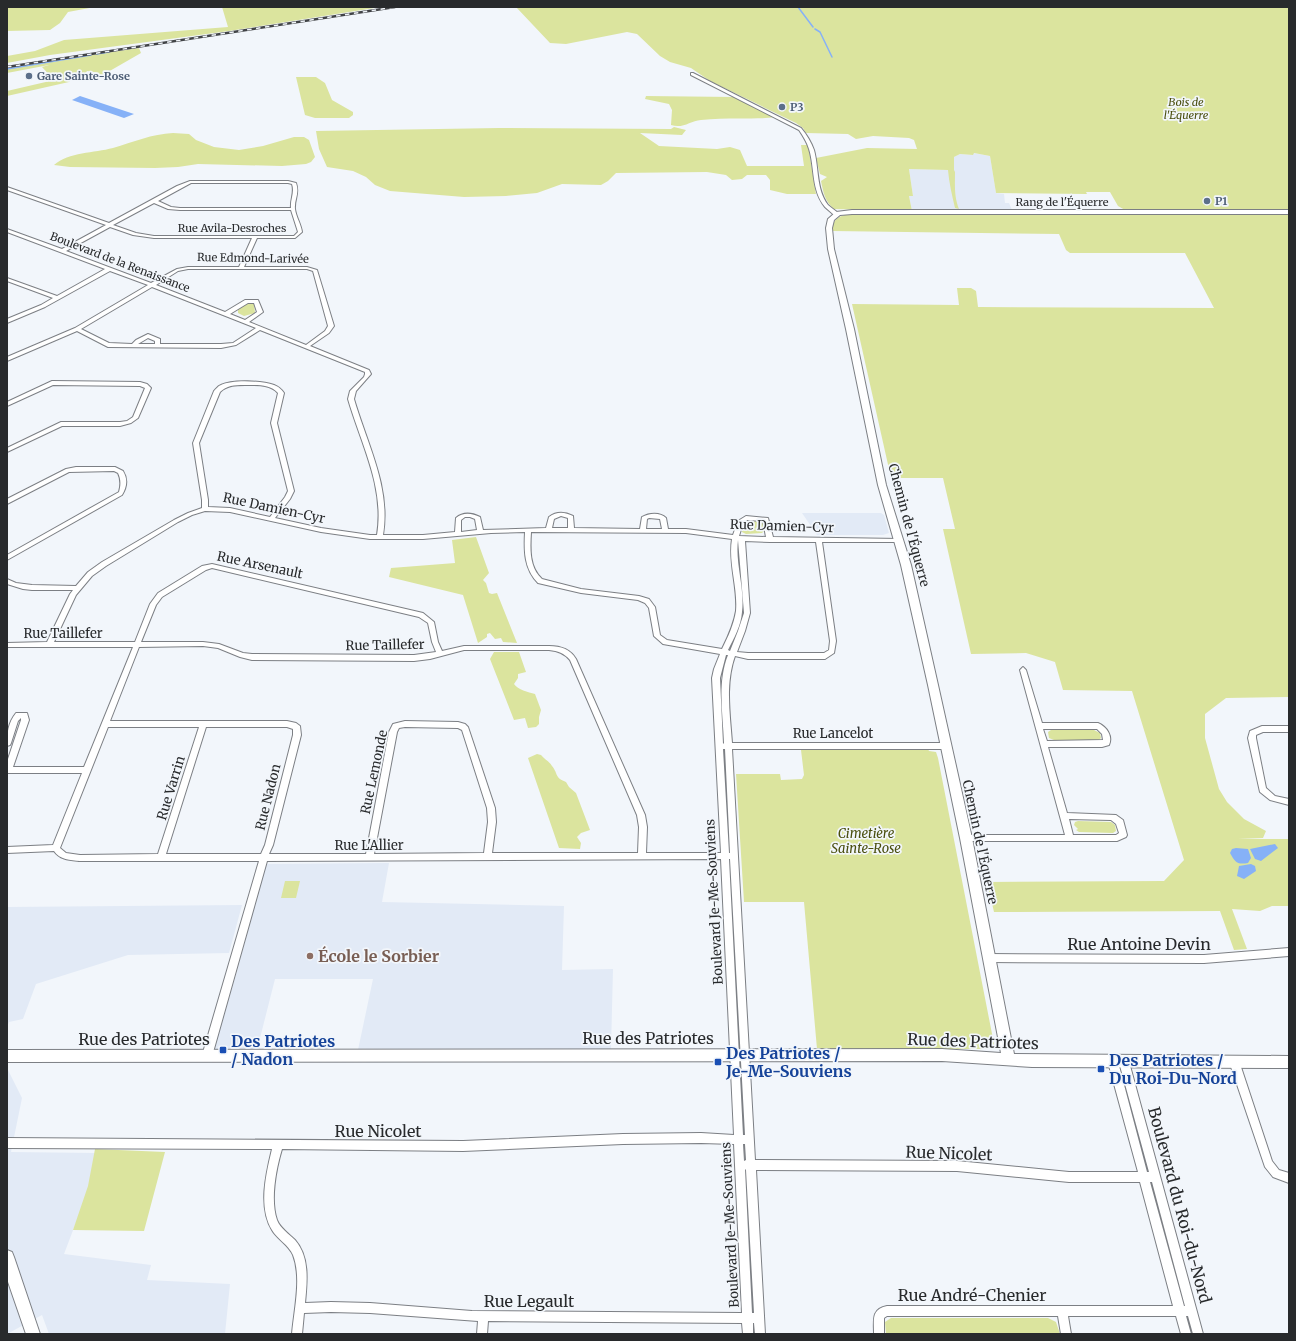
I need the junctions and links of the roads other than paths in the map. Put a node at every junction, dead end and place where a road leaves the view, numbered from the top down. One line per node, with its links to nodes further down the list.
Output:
1 (692, 74): 6 (street)
2 (7, 188): 7 (street)
3 (154, 201): 4 (street); 4 (street, Rue Avila-Desroches); 7 (street, Rue Avila-Desroches)
4 (293, 209): 9 (street, Rue Avila-Desroches)
5 (1289, 212): 6 (street, Rang de l'Équerre)
6 (836, 214): 41 (street, Chemin de l'Équerre)
7 (110, 225): 9 (street, Rue Avila-Desroches); 10 (street)
8 (7, 230): 10 (street, Boulevard de la Renaissance)
9 (255, 238): 11 (street)
10 (62, 251): 12 (street, Boulevard de la Renaissance)
11 (241, 268): 14 (street, Rue Edmond-Larivée); 23 (street, Rue Edmond-Larivée)
12 (109, 269): 14 (street, Boulevard de la Renaissance); 15 (street)
13 (7, 279): 15 (street)
14 (152, 285): 16 (street, Boulevard de la Renaissance); 20 (street, Rue Edmond-Larivée)
15 (57, 298): 17 (street)
16 (226, 314): 18 (street, Boulevard de la Renaissance); 18 (street)
17 (7, 321)
18 (246, 322): 19 (street, Boulevard de la Renaissance)
19 (260, 328): 22 (street); 23 (street, Boulevard de la Renaissance)
20 (77, 329): 21 (street); 24 (street, Rue Edmond-Larivée)
21 (134, 345): 22 (street); 22 (street)
22 (157, 346)
23 (307, 346): 37 (street, Boulevard de la Renaissance)
24 (7, 359)
25 (7, 404): 26 (street)
26 (7, 450)
27 (7, 502): 42 (street)
28 (205, 509): 29 (street, Rue Damien-Cyr); 29 (street); 44 (street, Rue Damien-Cyr)
29 (271, 519): 37 (street, Rue Damien-Cyr)
30 (528, 530): 31 (street, Rue Damien-Cyr); 35 (street, Rue Damien-Cyr); 48 (street)
31 (549, 530): 32 (street, Rue Damien-Cyr); 32 (street)
32 (571, 531): 33 (street, Rue Damien-Cyr)
33 (643, 531): 34 (street, Rue Damien-Cyr); 34 (street)
34 (664, 531): 38 (street, Rue Damien-Cyr)
35 (480, 532): 36 (street, Rue Damien-Cyr); 36 (street)
36 (458, 534): 37 (street, Rue Damien-Cyr)
37 (380, 537)
38 (738, 538): 39 (street, Rue Damien-Cyr); 39 (street, Boulevard Je-Me-Souviens); 48 (street, Boulevard Je-Me-Souviens)
39 (770, 540): 40 (street, Rue Damien-Cyr)
40 (819, 540): 41 (street, Rue Damien-Cyr); 48 (street)
41 (898, 540): 58 (street, Chemin de l'Équerre)
42 (7, 558)
43 (7, 581): 44 (street)
44 (77, 588): 47 (street, Rue Damien-Cyr)
45 (137, 644): 47 (street, Rue Taillefer); 49 (street, Rue Taillefer); 49 (street, Rue Arsenault); 51 (street, Rue Arsenault)
46 (7, 645): 47 (street, Rue Taillefer)
47 (49, 645)
48 (728, 652): 57 (street, Boulevard Je-Me-Souviens)
49 (440, 653): 67 (street, Rue Taillefer)
50 (1023, 670): 53 (street)
51 (105, 724): 52 (street, Rue Nadon); 60 (street, Rue Arsenault)
52 (203, 725): 70 (street, Rue Nadon); 73 (street, Rue Varrin)
53 (1038, 726): 56 (street); 56 (street)
54 (1289, 729): 61 (street)
55 (7, 743): 59 (street)
56 (1044, 744): 62 (street)
57 (724, 746): 58 (street, Rue Lancelot); 68 (street, Boulevard Je-Me-Souviens); 69 (street, Boulevard Je-Me-Souviens)
58 (946, 746): 63 (street, Chemin de l'Équerre)
59 (8, 770): 60 (street)
60 (87, 770): 65 (street, Rue Arsenault)
61 (1289, 802)
62 (1064, 816): 64 (street); 64 (street)
63 (966, 838): 64 (street); 75 (street, Chemin de l'Équerre)
64 (1070, 838)
65 (56, 848): 66 (street, Rue L'Allier); 73 (street, Rue L'Allier)
66 (7, 850)
67 (642, 856): 68 (street, Rue L'Allier); 72 (street, Rue L'Allier)
68 (725, 856): 69 (street, Rue L'Allier); 76 (street, Boulevard Je-Me-Souviens)
69 (734, 856): 76 (street, Boulevard Je-Me-Souviens)
70 (264, 857): 71 (street, Rue L'Allier); 73 (street, Rue L'Allier); 78 (street, Rue Nadon)
71 (369, 857): 72 (street, Rue L'Allier); 72 (street, Rue Lemonde)
72 (488, 857)
73 (161, 858)
74 (1289, 952): 75 (street, Rue Antoine Devin)
75 (989, 958): 79 (street, Chemin de l'Équerre)
76 (740, 1055): 78 (street, Rue des Patriotes); 79 (street, Rue des Patriotes); 83 (street, Boulevard Je-Me-Souviens); 84 (street, Boulevard Je-Me-Souviens)
77 (7, 1056): 78 (street, Rue des Patriotes)
78 (207, 1056)
79 (1009, 1059): 81 (street, Rue des Patriotes)
80 (1234, 1061): 81 (street, Rue des Patriotes); 82 (street, Rue des Patriotes); 91 (street)
81 (1118, 1062): 89 (street, Boulevard du Roi-du-Nord); 90 (street, Boulevard du Roi-du-Nord)
82 (1289, 1062)
83 (739, 1140): 84 (street, Rue Nicolet); 86 (street, Rue Nicolet); 87 (street, Boulevard Je-Me-Souviens)
84 (750, 1140): 88 (street, Boulevard Je-Me-Souviens)
85 (7, 1143): 86 (street, Rue Nicolet)
86 (278, 1145): 93 (street)
87 (740, 1165): 88 (street, Rue Nicolet); 98 (street, Boulevard Je-Me-Souviens)
88 (751, 1165): 89 (street, Rue Nicolet); 99 (street, Boulevard Je-Me-Souviens)
89 (1144, 1177): 90 (street, Rue Nicolet); 96 (street, Boulevard du Roi-du-Nord)
90 (1156, 1177): 95 (street, Boulevard du Roi-du-Nord)
91 (1289, 1178)
92 (7, 1257): 100 (street)
93 (299, 1308): 97 (street, Rue Legault); 101 (street)
94 (1062, 1311): 96 (street, Rue André-Chenier); 105 (street, Rue André-Chenier); 106 (street, Rue André-Chenier)
95 (1192, 1311): 96 (street, Rue André-Chenier); 108 (street, Boulevard du Roi-du-Nord)
96 (1180, 1312): 107 (street, Boulevard du Roi-du-Nord)
97 (483, 1316): 98 (street, Rue Legault); 102 (street)
98 (748, 1318): 99 (street, Rue Legault); 103 (street, Boulevard Je-Me-Souviens)
99 (759, 1318): 104 (street, Boulevard Je-Me-Souviens)
100 (33, 1334)
101 (297, 1334)
102 (482, 1334)
103 (748, 1334)
104 (760, 1334)
105 (879, 1334)
106 (1066, 1334)
107 (1186, 1334)
108 (1198, 1334)

